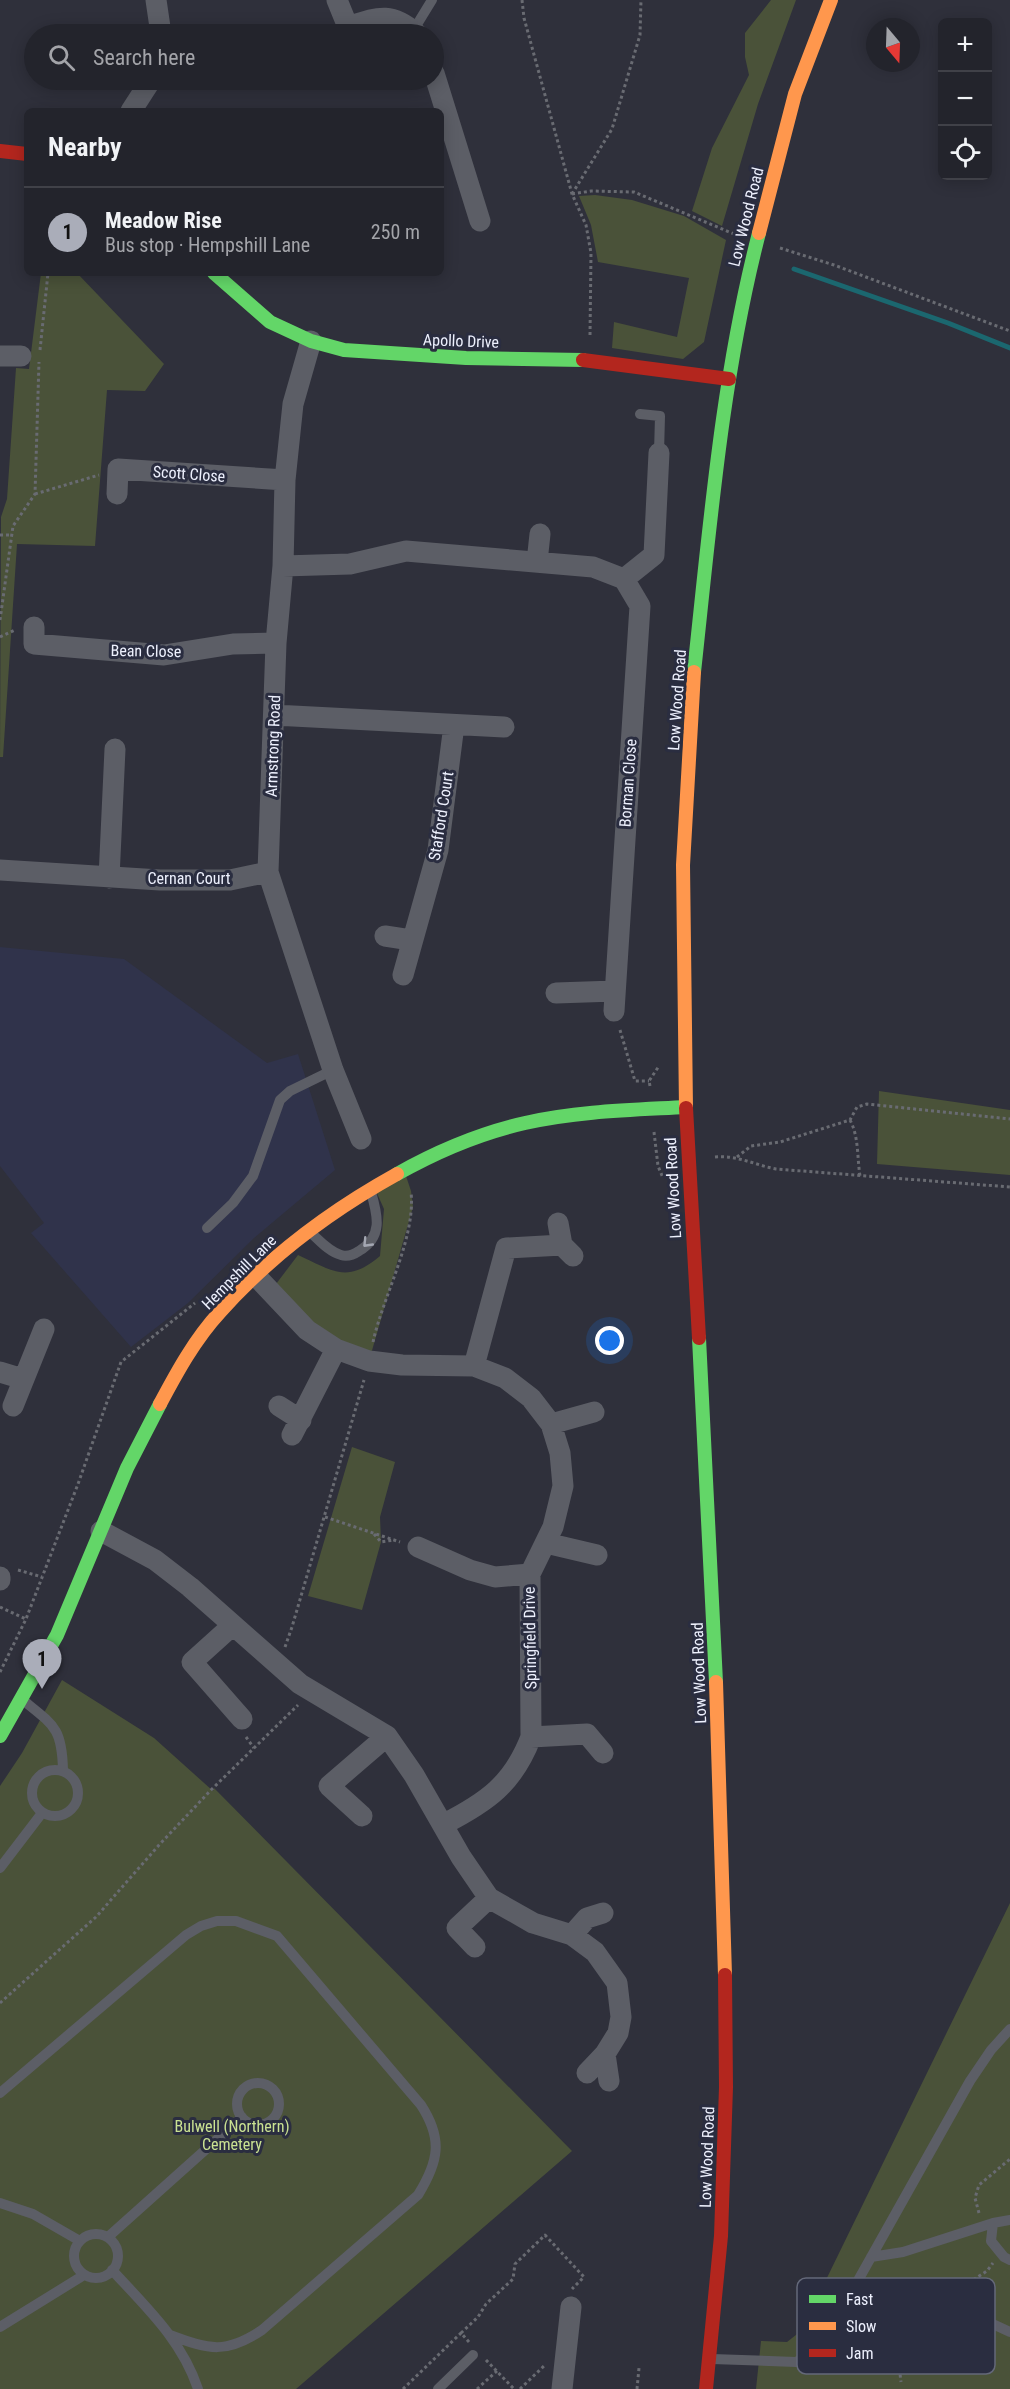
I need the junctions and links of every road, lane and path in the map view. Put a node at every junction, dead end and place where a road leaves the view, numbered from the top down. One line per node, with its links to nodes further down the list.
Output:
1 (156, 0): 7 (street)
2 (337, 0): 8 (street)
3 (432, 0): 11 (lane)
4 (522, 0): 20 (path)
5 (641, 0): 20 (path)
6 (831, 0): 23 (main road, Low Wood Road)
7 (160, 24)
8 (345, 24)
9 (362, 24): 10 (street)
10 (406, 24)
11 (420, 24)
12 (145, 90): 14 (street)
13 (437, 90): 15 (street)
14 (133, 108)
15 (441, 108)
16 (444, 123): 17 (street)
17 (448, 143): 21 (street)
18 (0, 151): 19 (main road)
19 (24, 154)
20 (572, 194): 22 (path); 30 (path)
21 (480, 221)
22 (727, 232)
23 (757, 241): 26 (path); 31 (main road, Low Wood Road)
24 (48, 276): 36 (path)
25 (217, 276): 27 (main road, Apollo Drive)
26 (1010, 331)
27 (311, 341): 30 (main road, Apollo Drive); 35 (street, Armstrong Road)
28 (0, 356): 29 (street)
29 (21, 356)
30 (590, 360): 31 (main road, Apollo Drive)
31 (729, 379): 61 (main road, Low Wood Road)
32 (639, 414): 33 (lane)
33 (659, 453): 43 (street)
34 (118, 469): 35 (street, Scott Close); 36 (path); 37 (street)
35 (285, 480): 42 (street, Armstrong Road)
36 (35, 494): 40 (path)
37 (117, 494)
38 (540, 534): 41 (street)
39 (0, 535): 40 (path)
40 (11, 535): 44 (path)
41 (537, 562): 42 (street); 43 (street)
42 (283, 566): 46 (street, Armstrong Road)
43 (624, 579): 58 (street, Borman Close)
44 (0, 620)
45 (34, 627): 46 (street, Bean Close)
46 (276, 644): 47 (street, Armstrong Road)
47 (274, 716): 48 (street); 52 (street, Armstrong Road)
48 (454, 725): 49 (street); 55 (street, Stafford Court)
49 (504, 727)
50 (115, 749): 53 (street)
51 (0, 870): 53 (street, Cernan Court)
52 (268, 872): 53 (street, Cernan Court); 59 (street, Armstrong Road)
53 (109, 878)
54 (385, 936): 55 (street)
55 (411, 940): 56 (street, Stafford Court)
56 (403, 975)
57 (556, 993): 58 (street)
58 (614, 1001): 60 (path)
59 (333, 1070): 65 (street, Armstrong Road); 74 (lane)
60 (649, 1081)
61 (686, 1107): 62 (main road, Hempshill Lane); 144 (main road, Low Wood Road)
62 (651, 1108): 68 (main road, Hempshill Lane); 70 (path)
63 (1010, 1119): 64 (path)
64 (850, 1120): 66 (path); 69 (path)
65 (361, 1139)
66 (737, 1157): 67 (path); 69 (path)
67 (710, 1158)
68 (404, 1170): 72 (main road, Hempshill Lane); 80 (path)
69 (860, 1176): 71 (path)
70 (665, 1182)
71 (1010, 1187)
72 (370, 1189): 75 (main road, Hempshill Lane); 75 (lane, one-way to 75)
73 (558, 1223): 81 (street)
74 (207, 1228)
75 (308, 1230): 76 (main road, Hempshill Lane)
76 (256, 1276): 77 (main road, Hempshill Lane); 79 (street, Springfield Drive)
77 (219, 1312): 89 (main road, Hempshill Lane); 94 (path)
78 (44, 1329): 83 (street)
79 (336, 1349): 80 (street, Springfield Drive); 85 (street)
80 (369, 1361): 81 (street, Springfield Drive); 88 (path)
81 (474, 1366): 87 (street, Springfield Drive)
82 (0, 1372): 83 (street)
83 (23, 1379): 84 (street)
84 (13, 1406)
85 (279, 1406)
86 (594, 1412): 87 (street)
87 (551, 1424): 90 (street, Springfield Drive)
88 (325, 1517): 91 (path); 99 (path)
89 (101, 1531): 98 (street); 102 (main road, Hempshill Lane)
90 (546, 1543): 92 (street); 93 (street, Springfield Drive)
91 (418, 1547): 93 (street)
92 (597, 1555)
93 (530, 1574): 106 (street, Springfield Drive)
94 (42, 1577): 95 (path); 97 (path)
95 (0, 1578)
96 (0, 1607): 97 (path)
97 (26, 1619): 100 (path)
98 (233, 1625): 99 (street); 103 (street)
99 (278, 1666): 101 (street)
100 (0, 1672)
101 (313, 1692): 105 (street); 117 (path)
102 (21, 1699): 104 (main road, Hempshill Lane); 108 (lane)
103 (242, 1719)
104 (0, 1736)
105 (387, 1736): 110 (street); 111 (street)
106 (531, 1737): 107 (street); 111 (street, Springfield Drive)
107 (603, 1753)
108 (63, 1770): 109 (lane); 109 (lane)
109 (42, 1813): 112 (lane)
110 (362, 1816)
111 (444, 1824): 113 (street)
112 (0, 1869)
113 (489, 1898): 115 (street); 116 (street)
114 (603, 1913): 115 (street)
115 (572, 1935): 119 (street)
116 (475, 1947)
117 (0, 2003)
118 (1010, 2029): 131 (lane)
119 (605, 2054): 120 (street); 121 (street)
120 (587, 2073)
121 (609, 2080)
122 (0, 2093): 142 (lane)
123 (242, 2117): 123 (lane); 128 (lane)
124 (1010, 2159): 127 (path)
125 (0, 2203): 129 (lane)
126 (1010, 2220): 127 (lane)
127 (988, 2225): 130 (lane); 131 (lane)
128 (108, 2237): 129 (lane); 133 (lane)
129 (80, 2241): 134 (lane)
130 (1000, 2252): 132 (lane); 136 (path)
131 (871, 2257): 135 (lane)
132 (1010, 2260)
133 (112, 2270): 134 (lane); 142 (lane)
134 (84, 2275): 139 (lane)
135 (859, 2278)
136 (976, 2278)
137 (572, 2307): 141 (path); 155 (street)
138 (995, 2325): 140 (lane)
139 (0, 2327)
140 (1010, 2332)
141 (461, 2333): 143 (path); 151 (path)
142 (170, 2335): 150 (lane)
143 (476, 2352): 147 (path); 152 (lane)
144 (709, 2359): 145 (lane); 157 (main road, Low Wood Road)
145 (797, 2362)
146 (639, 2368): 156 (path)
147 (497, 2371): 153 (path); 154 (path)
148 (900, 2374): 149 (path)
149 (901, 2382)
150 (198, 2389)
151 (403, 2389)
152 (438, 2389)
153 (477, 2389)
154 (514, 2389)
155 (562, 2389)
156 (637, 2389)
157 (706, 2389)

